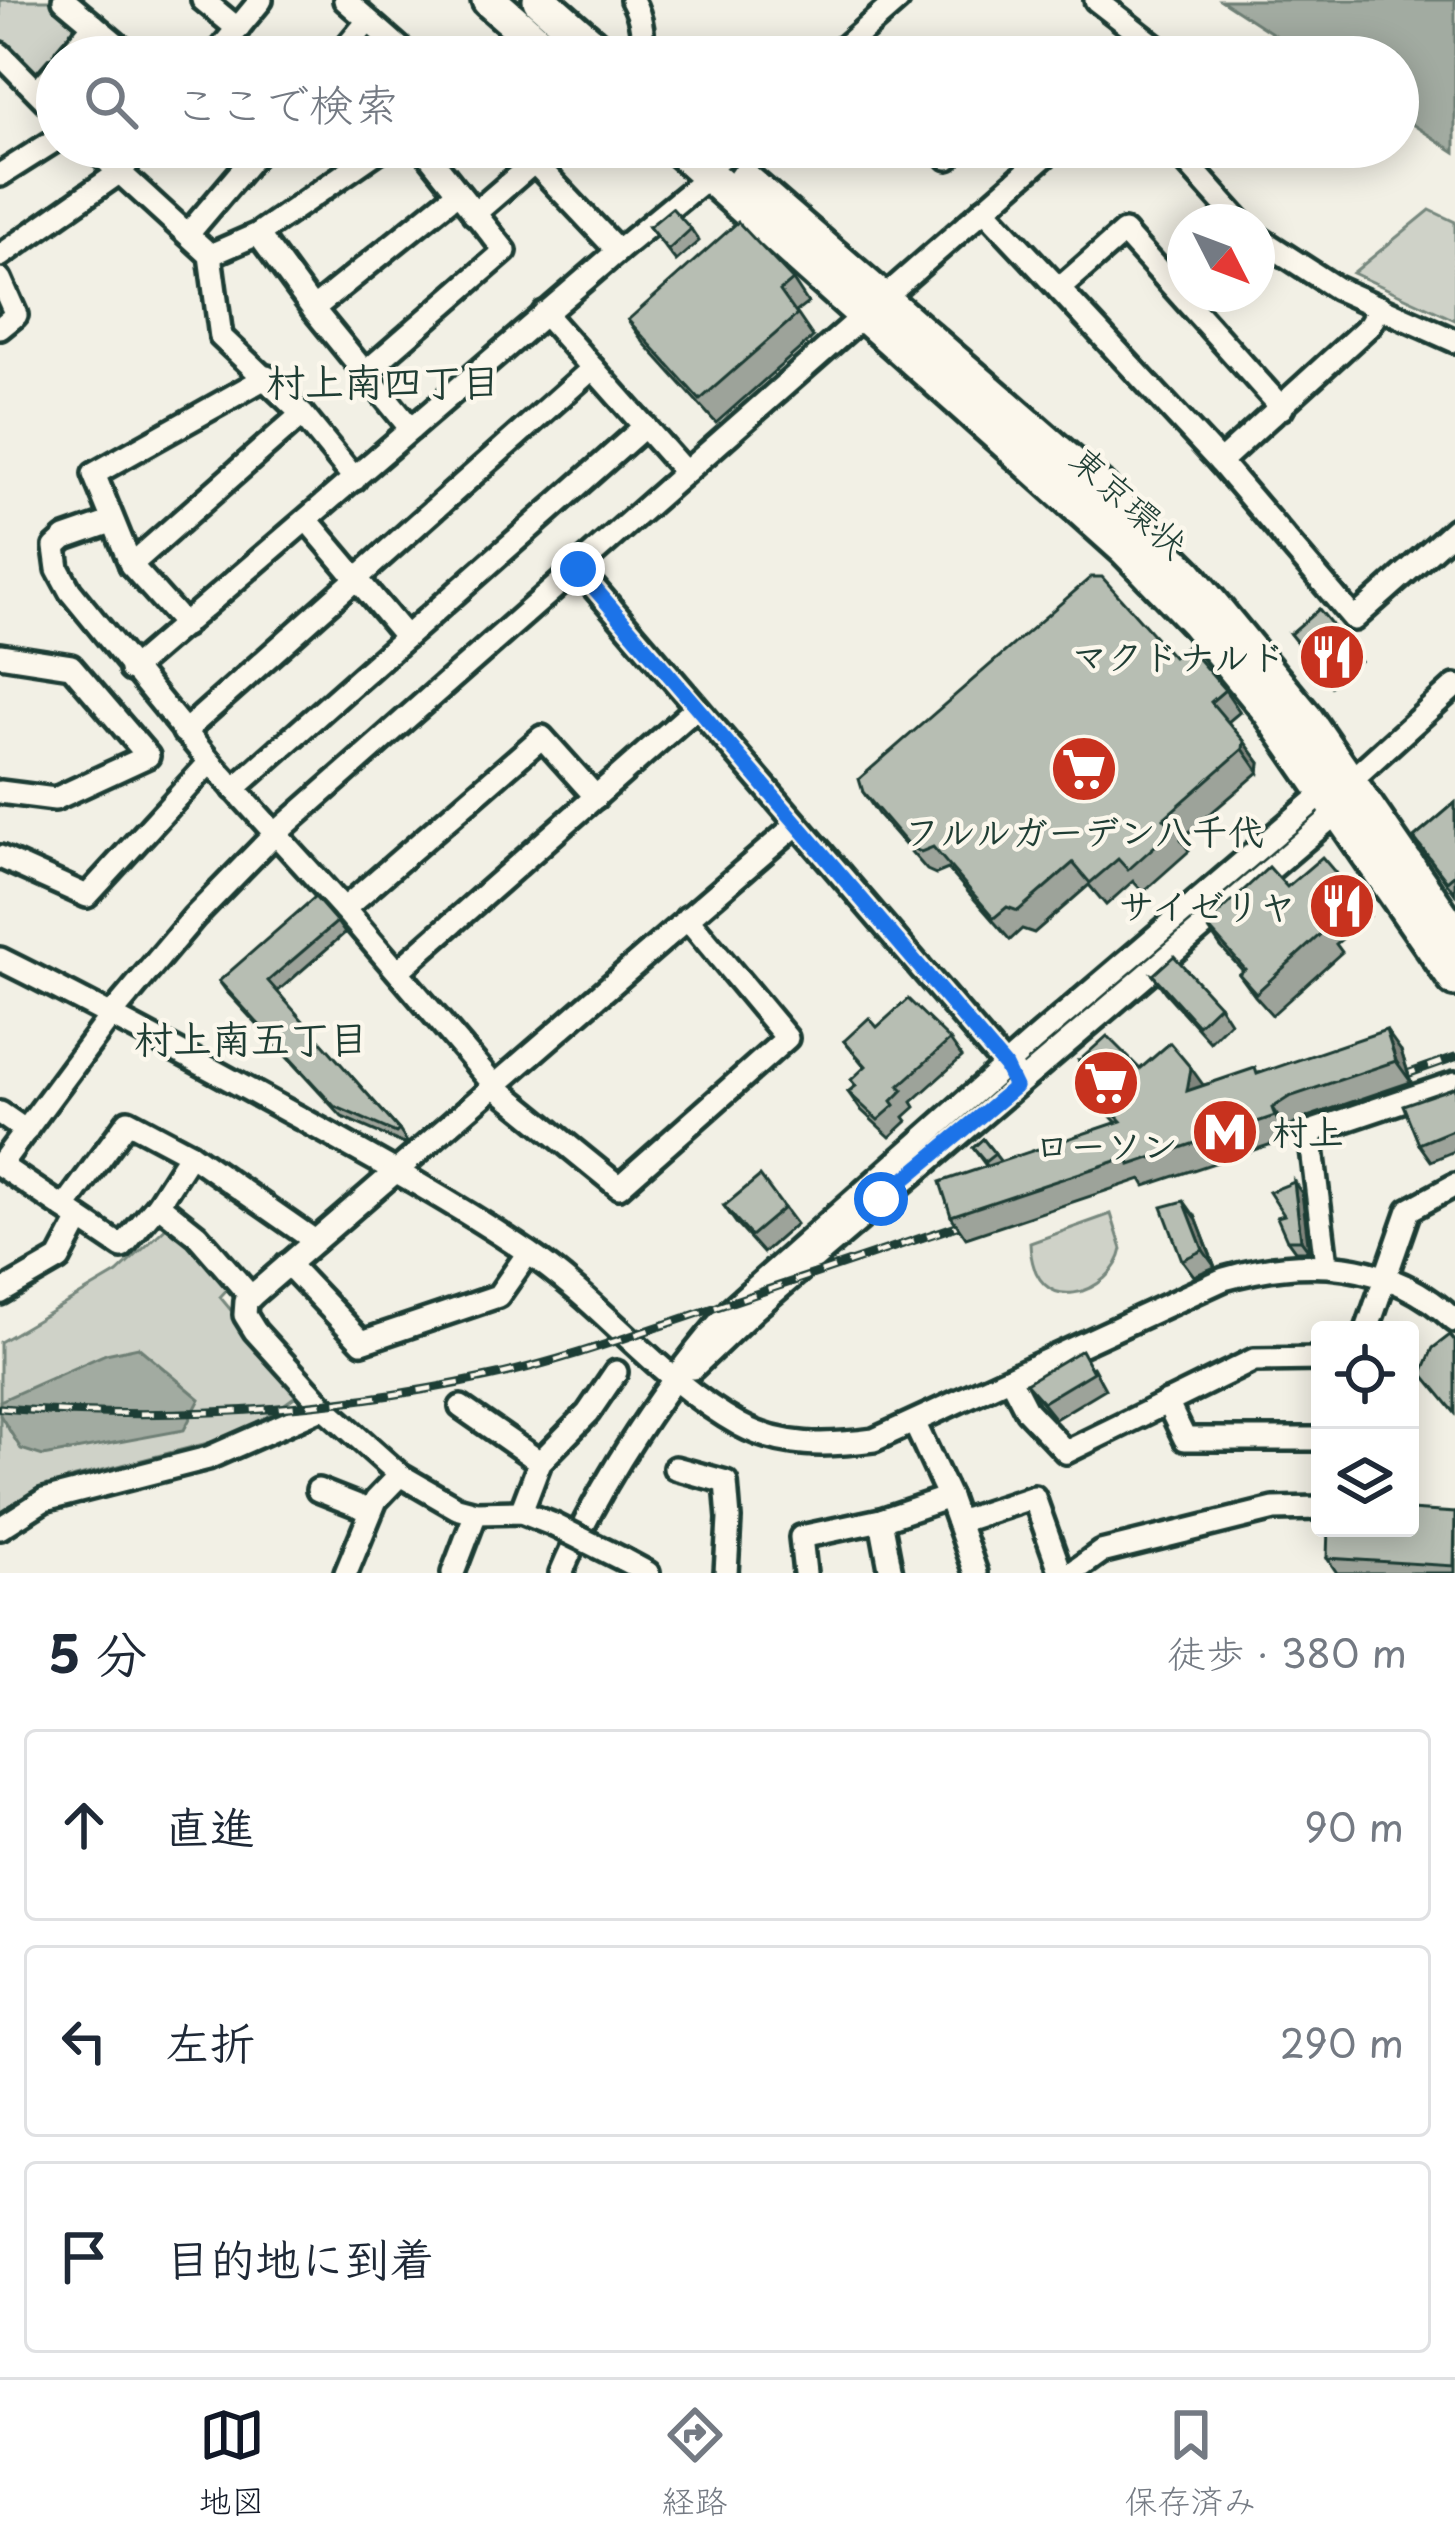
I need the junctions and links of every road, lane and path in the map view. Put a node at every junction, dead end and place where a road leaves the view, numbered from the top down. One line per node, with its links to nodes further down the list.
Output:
1 (64, 0): 13 (street)
2 (203, 0): 14 (street)
3 (261, 0): 14 (street)
4 (345, 0): 12 (street)
5 (489, 0): 20 (highway)
6 (512, 0): 21 (highway)
7 (540, 0): 22 (highway)
8 (566, 0): 23 (highway)
9 (632, 0): 24 (street)
10 (898, 0): 25 (street)
11 (1096, 0): 26 (street)
12 (368, 21): 18 (street); 19 (street)
13 (94, 25): 15 (street); 16 (street)
14 (238, 29): 17 (street)
15 (85, 36)
16 (107, 36)
17 (232, 36)
18 (356, 36)
19 (386, 36)
20 (530, 36)
21 (552, 36)
22 (581, 36)
23 (605, 36)
24 (641, 36)
25 (857, 36)
26 (1143, 36)
27 (0, 54): 28 (street)
28 (36, 89)
29 (36, 152): 42 (street)
30 (116, 168): 41 (street)
31 (124, 168): 41 (street)
32 (244, 168): 47 (street)
33 (354, 168): 48 (street)
34 (438, 168): 43 (street)
35 (527, 168): 46 (street)
36 (540, 168): 50 (street)
37 (690, 168): 50 (street)
38 (716, 168): 55 (highway, 東京環状)
39 (1025, 168): 45 (street)
40 (1192, 168): 44 (street)
41 (121, 172): 47 (street); 52 (street)
42 (0, 175)
43 (458, 193): 46 (street); 57 (street)
44 (1224, 204)
45 (984, 209): 54 (street); 55 (street)
46 (474, 214): 62 (street)
47 (188, 234): 51 (street)
48 (259, 234): 51 (street); 57 (street)
49 (1275, 249): 56 (street)
50 (617, 251): 58 (street)
51 (210, 255): 63 (street)
52 (0, 256)
53 (0, 279): 59 (street)
54 (1059, 289): 64 (street); 68 (street)
55 (872, 306): 69 (street); 87 (highway, 東京環状)
56 (1380, 307): 60 (street); 64 (street)
57 (313, 309): 62 (street)
58 (544, 313): 61 (street); 67 (street)
59 (0, 328)
60 (1455, 341)
61 (593, 368): 66 (street); 76 (street)
62 (366, 372): 67 (street)
63 (267, 377): 65 (street); 72 (street)
64 (1282, 407): 68 (street)
65 (302, 414): 70 (street); 74 (street)
66 (645, 426): 69 (street); 78 (street)
67 (411, 429): 70 (street)
68 (1220, 462): 73 (street)
69 (685, 472): 75 (street)
70 (355, 479): 71 (street)
71 (308, 521): 76 (street); 77 (street)
72 (110, 522): 74 (street); 80 (street)
73 (1455, 529)
74 (131, 565): 77 (street)
75 (578, 569): 82 (street); 90 (street)
76 (357, 579): 78 (street); 83 (street)
77 (185, 625): 80 (street)
78 (406, 637): 85 (street)
79 (0, 655): 86 (street)
80 (131, 670): 83 (street)
81 (1455, 686): 87 (street)
82 (695, 709): 88 (street); 89 (street)
83 (184, 731): 84 (street)
84 (210, 762): 85 (street); 91 (street)
85 (235, 789): 90 (street)
86 (0, 792)
87 (1339, 794): 94 (highway, 東京環状); 97 (highway, 東京環状); 99 (street)
88 (596, 796): 92 (street); 96 (street)
89 (796, 825): 93 (street); 99 (street)
90 (275, 835): 92 (street); 98 (street)
91 (0, 857)
92 (344, 909): 96 (street)
93 (687, 918): 101 (street); 101 (street)
94 (1455, 935)
95 (0, 959): 98 (street)
96 (398, 971): 101 (street)
97 (1455, 979)
98 (112, 1014): 103 (street); 106 (street)
99 (1015, 1077): 122 (street); 122 (street)
100 (1455, 1083): 113 (street)
101 (496, 1087): 106 (street)
102 (0, 1113): 103 (street)
103 (26, 1131): 105 (street)
104 (190, 1154): 108 (street); 109 (street); 110 (street)
105 (0, 1165): 109 (street)
106 (395, 1170): 110 (street); 111 (street)
107 (1455, 1185): 114 (street)
108 (158, 1204): 109 (street); 116 (street)
109 (72, 1213): 115 (street)
110 (315, 1240): 112 (street)
111 (528, 1253): 112 (street); 122 (street)
112 (288, 1264): 116 (street)
113 (1326, 1264): 114 (street); 121 (street)
114 (1384, 1276): 117 (street); 118 (street)
115 (2, 1288)
116 (251, 1297): 124 (street)
117 (1369, 1321)
118 (1455, 1321)
119 (1311, 1359): 123 (street)
120 (616, 1372): 128 (street)
121 (1010, 1378): 123 (street); 126 (street)
122 (678, 1379): 126 (street); 142 (street)
123 (1167, 1402): 127 (street)
124 (324, 1407): 130 (street); 139 (street)
125 (461, 1407): 128 (street)
126 (915, 1424): 132 (street)
127 (1311, 1438)
128 (540, 1462): 135 (street)
129 (675, 1468): 144 (street)
130 (400, 1475): 134 (street); 136 (street)
131 (318, 1490): 134 (street)
132 (949, 1497): 137 (street); 138 (street)
133 (1311, 1508): 149 (street)
134 (371, 1511): 140 (street)
135 (520, 1511): 136 (street); 143 (street, bridge)
136 (476, 1513): 141 (street)
137 (881, 1520): 145 (street); 146 (street)
138 (958, 1522): 147 (street); 148 (street)
139 (0, 1528)
140 (346, 1573)
141 (453, 1573)
142 (561, 1573)
143 (648, 1573)
144 (726, 1573)
145 (805, 1573)
146 (891, 1573)
147 (976, 1573)
148 (1061, 1573)
149 (1072, 1573)

